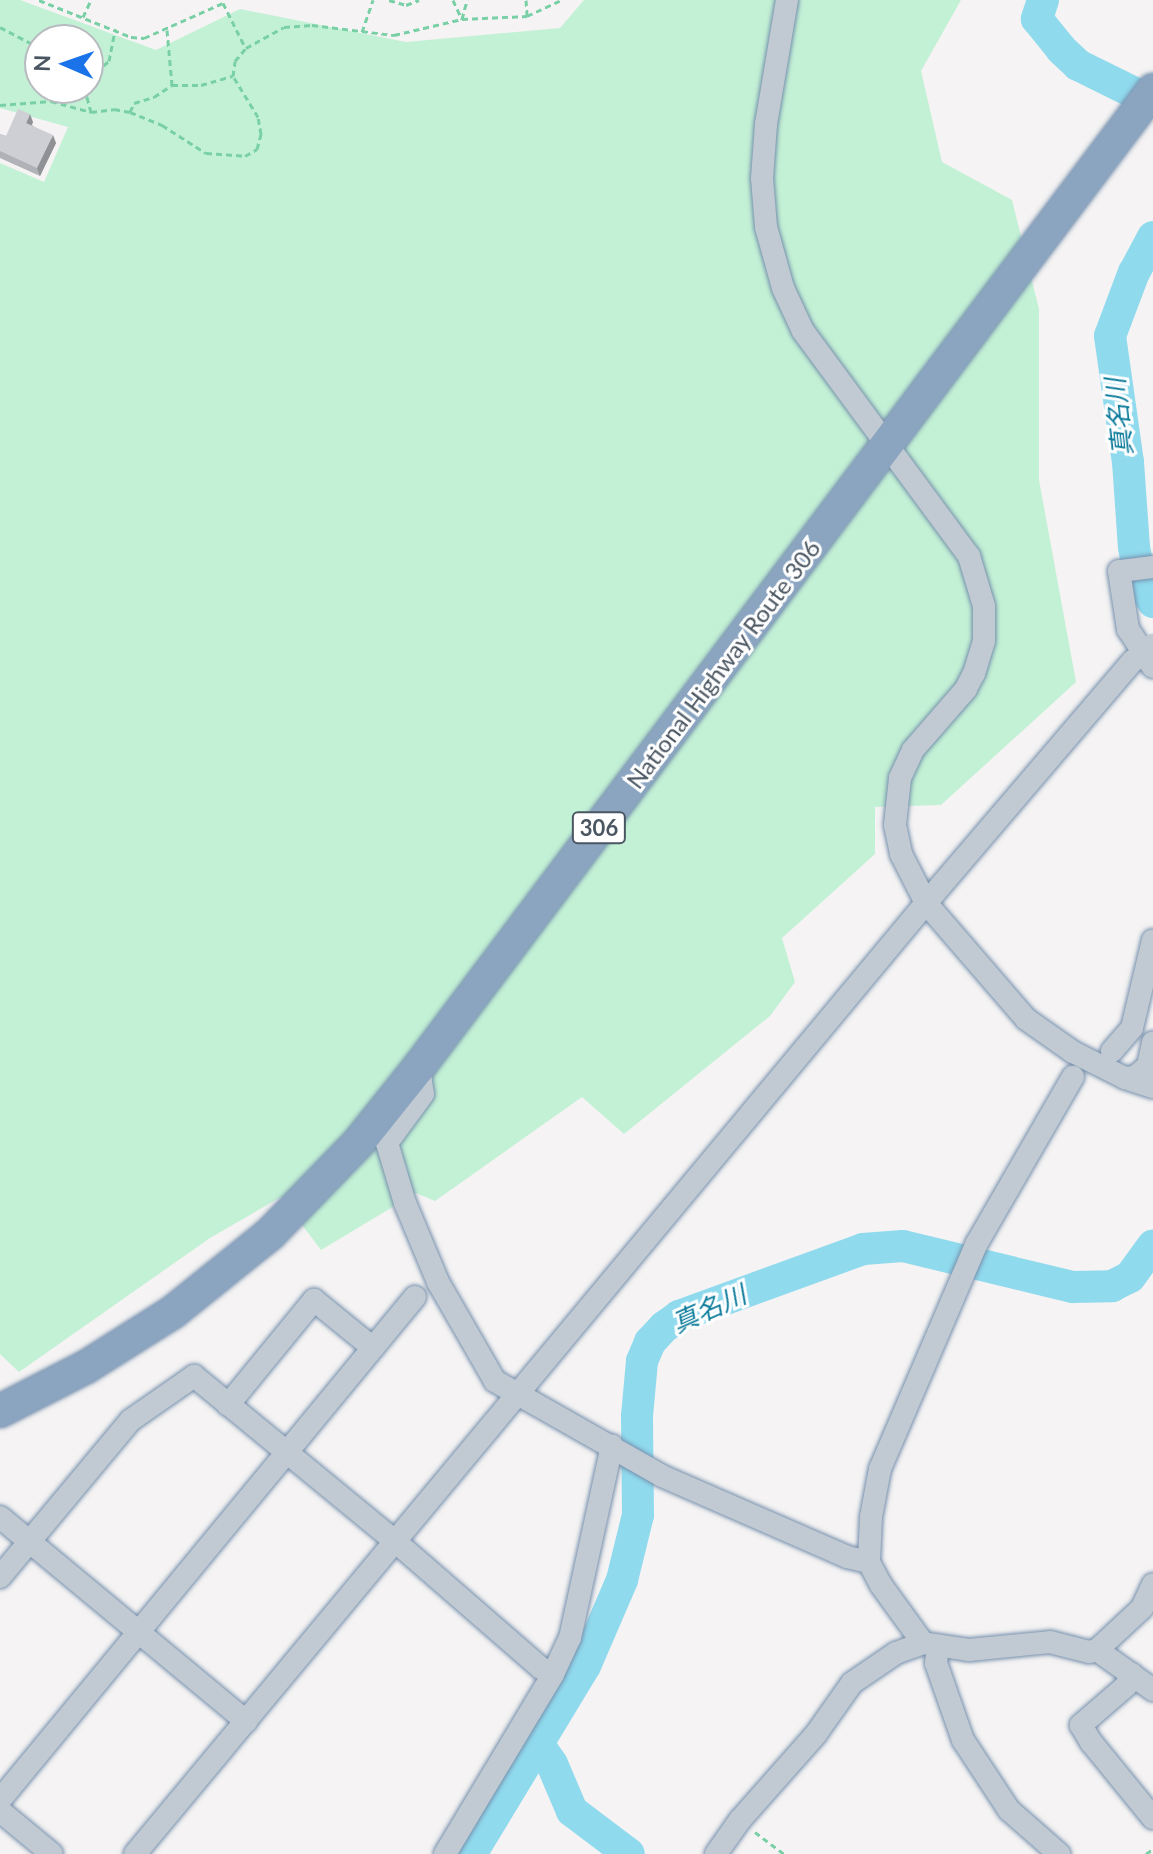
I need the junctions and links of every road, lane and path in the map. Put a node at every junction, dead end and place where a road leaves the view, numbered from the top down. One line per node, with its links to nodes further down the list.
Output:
1 (39, 0): 14 (path)
2 (91, 0): 14 (path)
3 (228, 0): 12 (path)
4 (373, 0): 19 (path)
5 (389, 0): 6 (path)
6 (419, 0)
7 (453, 0): 15 (path)
8 (467, 0): 15 (path)
9 (526, 0): 13 (path)
10 (562, 0): 13 (path)
11 (787, 0): 30 (street)
12 (223, 3): 18 (path); 21 (path)
13 (527, 16): 15 (path)
14 (83, 17): 17 (path)
15 (462, 19): 19 (path)
16 (0, 27): 20 (path)
17 (115, 29): 18 (path); 22 (path)
18 (167, 30): 24 (path)
19 (362, 32): 21 (path)
20 (24, 40)
21 (246, 48): 23 (path)
22 (104, 65)
23 (233, 76): 24 (path); 29 (path)
24 (172, 85): 29 (path)
25 (1153, 90): 30 (highway, National Highway Route 306 / 306)
26 (89, 104): 28 (path)
27 (0, 105): 28 (path)
28 (91, 112): 29 (path)
29 (130, 112)
30 (888, 444): 34 (street); 38 (highway, National Highway Route 306 / 306)
31 (1153, 567): 33 (street)
32 (1153, 645): 33 (street, bridge)
33 (1143, 664): 34 (street)
34 (926, 903): 40 (street); 44 (street)
35 (1153, 940): 37 (street)
36 (1153, 1043): 40 (street)
37 (1112, 1051)
38 (419, 1067): 44 (street); 46 (highway, National Highway Route 306 / 306)
39 (1073, 1077): 52 (street)
40 (1125, 1078): 41 (street)
41 (1152, 1087)
42 (415, 1297): 43 (street)
43 (373, 1348): 45 (street); 48 (street)
44 (518, 1395): 47 (street); 51 (street)
45 (228, 1405): 48 (street); 50 (street)
46 (0, 1411)
47 (617, 1449): 52 (street); 58 (street)
48 (287, 1453): 51 (street); 55 (street)
49 (0, 1517): 50 (street)
50 (30, 1541): 53 (street); 55 (street)
51 (396, 1542): 58 (street); 61 (street)
52 (869, 1562): 56 (street)
53 (0, 1577)
54 (1153, 1584): 57 (street)
55 (138, 1632): 61 (street); 62 (street)
56 (930, 1646): 57 (street); 65 (street); 72 (street)
57 (1097, 1650): 59 (street)
58 (553, 1674): 69 (street)
59 (1132, 1674): 60 (street); 64 (street)
60 (1153, 1690)
61 (246, 1721): 68 (street)
62 (0, 1800)
63 (0, 1811): 67 (street)
64 (1153, 1818)
65 (740, 1820): 70 (street); 71 (path)
66 (1153, 1849): 73 (path)
67 (52, 1854)
68 (135, 1854)
69 (445, 1854)
70 (716, 1854)
71 (784, 1854)
72 (1059, 1854)
73 (1146, 1854)

